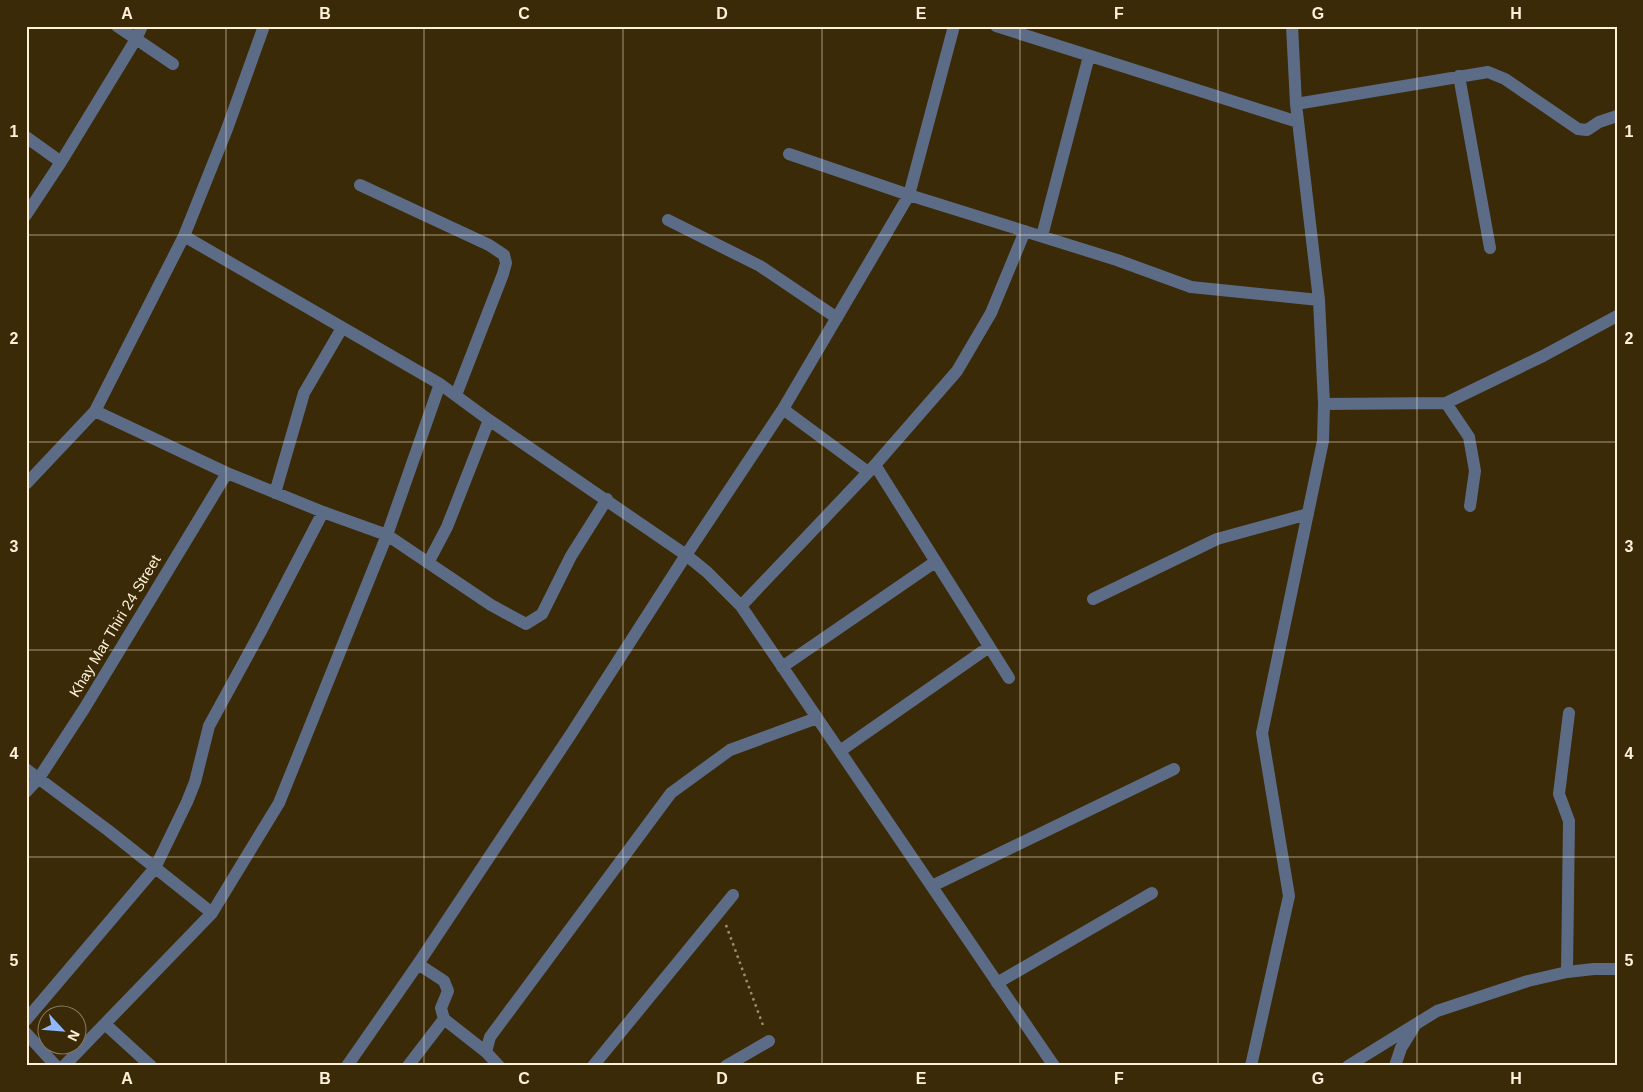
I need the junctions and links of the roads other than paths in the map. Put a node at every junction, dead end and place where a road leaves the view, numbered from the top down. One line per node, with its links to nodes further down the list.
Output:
1 (116, 26): 7 (street)
2 (142, 26): 7 (street)
3 (264, 26): 22 (street)
4 (954, 26): 18 (street)
5 (996, 26): 8 (street)
6 (1292, 26): 11 (street)
7 (136, 39): 9 (street); 16 (street)
8 (1089, 56): 13 (street); 23 (street)
9 (172, 64)
10 (1459, 76): 11 (street); 12 (street); 24 (street)
11 (1296, 104): 13 (street)
12 (1617, 116)
13 (1298, 122): 25 (street)
14 (26, 137): 16 (street)
15 (788, 154): 18 (street)
16 (61, 162): 19 (street)
17 (360, 185): 30 (street)
18 (909, 195): 21 (street); 27 (street)
19 (26, 215)
20 (668, 220): 27 (street)
21 (1025, 231): 23 (street); 36 (street)
22 (184, 236): 28 (street); 34 (street)
23 (1042, 236): 25 (street)
24 (1490, 248)
25 (1319, 300): 31 (street)
26 (1617, 316): 32 (street)
27 (836, 318): 33 (street)
28 (342, 328): 29 (street); 39 (street)
29 (440, 384): 30 (street); 44 (street)
30 (456, 395): 35 (street)
31 (1324, 404): 32 (street); 43 (street)
32 (1446, 404): 41 (street)
33 (784, 408): 36 (street); 45 (street)
34 (95, 411): 37 (street); 38 (street)
35 (489, 420): 40 (street); 47 (street)
36 (872, 469): 46 (street); 49 (street)
37 (227, 473): 39 (street); 58 (street, Khay Mar Thiri 24 Street)
38 (26, 484)
39 (275, 493): 42 (street)
40 (607, 499): 45 (street); 47 (street)
41 (1470, 506)
42 (323, 512): 44 (street); 60 (street)
43 (1308, 514): 48 (street); 85 (street)
44 (387, 535): 47 (street); 64 (street)
45 (686, 555): 49 (street); 65 (street)
46 (935, 562): 50 (street); 51 (street)
47 (428, 563)
48 (1093, 600)
49 (741, 606): 51 (street)
50 (989, 647): 52 (street); 55 (street)
51 (782, 667): 54 (street)
52 (1008, 678)
53 (1569, 713): 67 (street)
54 (817, 718): 55 (street); 75 (street)
55 (840, 751): 61 (street)
56 (26, 769): 58 (street)
57 (1174, 769): 61 (street)
58 (39, 778): 59 (street, Khay Mar Thiri 24 Street); 60 (street)
59 (26, 792)
60 (155, 868): 64 (street); 70 (street)
61 (932, 886): 68 (street)
62 (1152, 894): 68 (street)
63 (733, 895): 82 (street)
64 (212, 912): 71 (street)
65 (418, 964): 69 (street); 79 (street)
66 (1617, 969): 67 (street)
67 (1567, 972): 72 (street)
68 (998, 983): 84 (street)
69 (444, 1019): 75 (street); 80 (street)
70 (26, 1020)
71 (105, 1024): 77 (street); 78 (street)
72 (1415, 1024): 86 (street); 87 (street)
73 (26, 1033): 76 (street)
74 (769, 1041): 83 (street)
75 (486, 1052): 81 (street)
76 (56, 1066)
77 (64, 1066)
78 (150, 1066)
79 (347, 1066)
80 (408, 1066)
81 (499, 1066)
82 (593, 1066)
83 (726, 1066)
84 (1054, 1066)
85 (1251, 1066)
86 (1348, 1066)
87 (1395, 1066)

